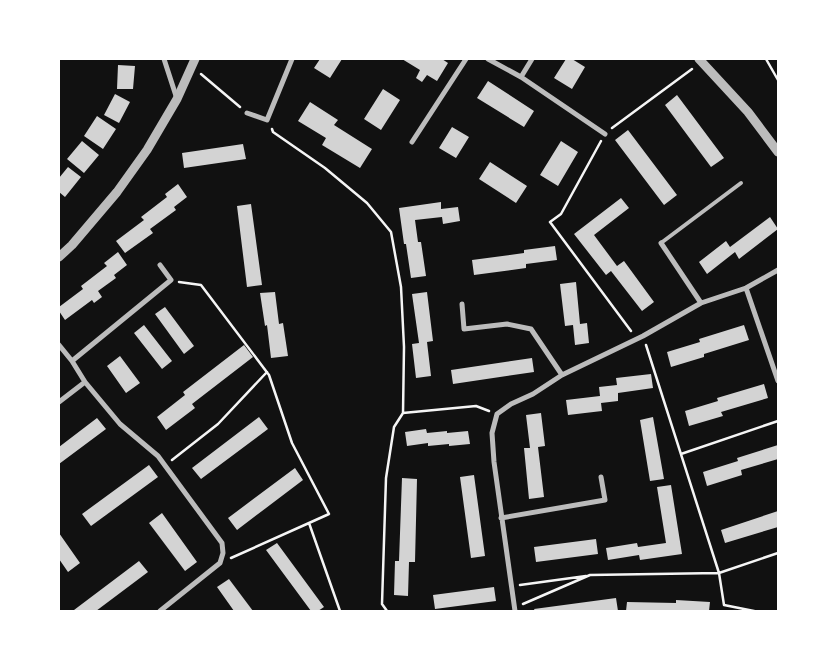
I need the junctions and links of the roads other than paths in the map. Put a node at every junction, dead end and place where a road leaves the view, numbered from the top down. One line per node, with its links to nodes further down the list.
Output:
1 (164, 59): 9 (street)
2 (195, 59): 9 (street)
3 (292, 59): 10 (street)
4 (466, 59): 12 (street)
5 (488, 59): 8 (street)
6 (532, 59): 8 (street)
7 (700, 60): 13 (street)
8 (521, 77): 11 (street)
9 (177, 99): 16 (street)
10 (247, 113)
11 (605, 134)
12 (412, 142)
13 (778, 152)
14 (741, 183): 15 (lane)
15 (661, 243): 20 (street)
16 (59, 257)
17 (160, 265): 23 (street)
18 (778, 270): 19 (street)
19 (746, 288): 20 (street); 25 (street)
20 (701, 303): 24 (street)
21 (462, 304): 24 (street)
22 (59, 345): 23 (street)
23 (72, 361): 26 (street)
24 (562, 375): 29 (street)
25 (778, 381)
26 (84, 382): 27 (street); 31 (street)
27 (59, 402)
28 (601, 477): 29 (street)
29 (501, 518): 30 (street)
30 (514, 609)
31 (160, 611)

